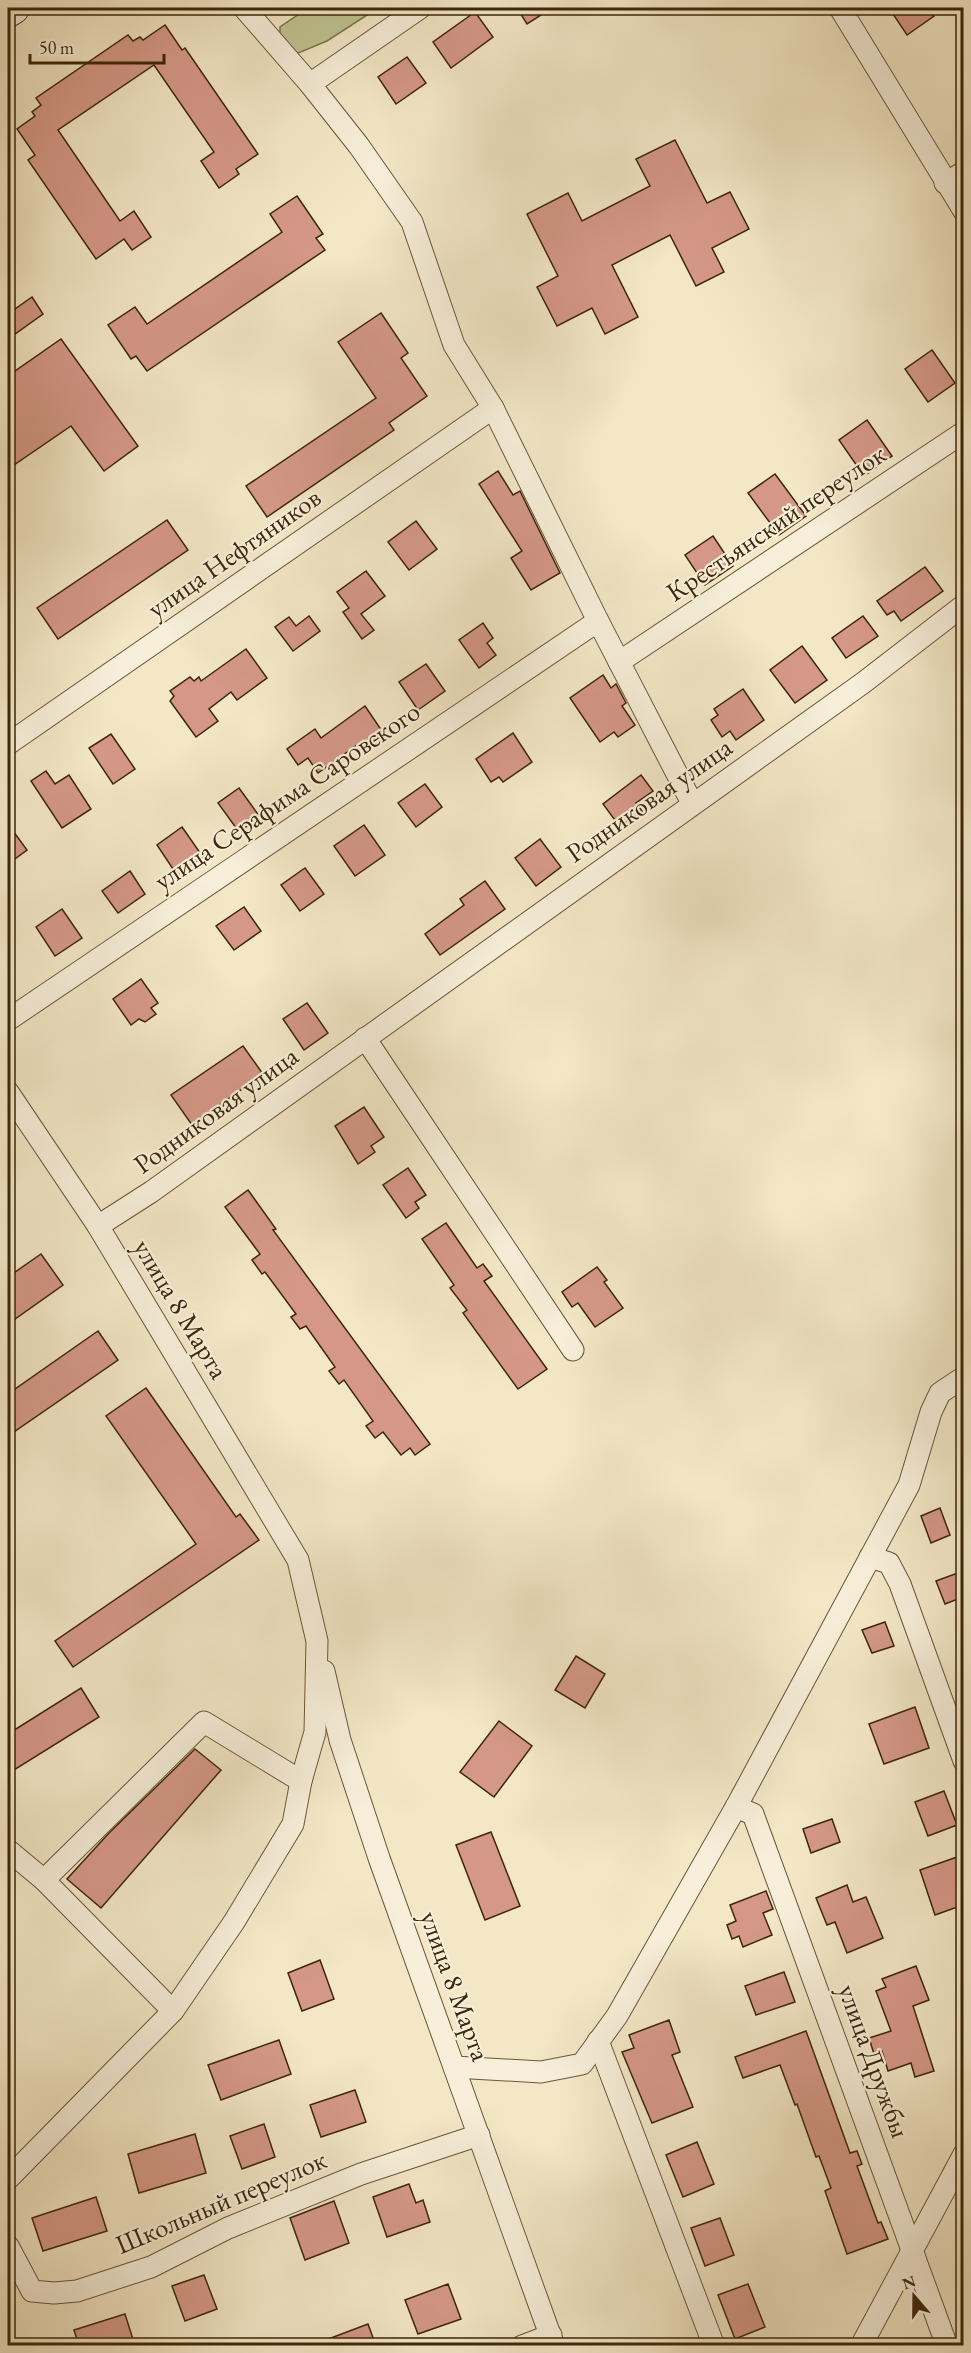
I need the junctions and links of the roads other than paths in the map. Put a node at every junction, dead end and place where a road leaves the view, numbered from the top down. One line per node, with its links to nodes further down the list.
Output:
1 (13, 8): 5 (main road)
2 (244, 8): 6 (street)
3 (420, 8): 6 (street)
4 (840, 8): 8 (street)
5 (8, 11)
6 (310, 84): 10 (street)
7 (963, 172): 8 (street)
8 (945, 183): 9 (street)
9 (963, 212)
10 (493, 408): 13 (street); 15 (street, улица Нефтяников)
11 (963, 432): 14 (street, Крестьянский переулок)
12 (963, 605): 16 (street, Родниковая улица)
13 (598, 621): 14 (street); 17 (street, улица Серафима Саровского)
14 (620, 662): 16 (street)
15 (8, 744)
16 (692, 803): 18 (street, Родниковая улица)
17 (8, 1020)
18 (365, 1038): 20 (street, Родниковая улица); 21 (street)
19 (8, 1092): 20 (street, улица 8 Марта)
20 (98, 1226): 24 (street, улица 8 Марта)
21 (573, 1350)
22 (963, 1377): 23 (street)
23 (870, 1557): 25 (street); 27 (street)
24 (317, 1641): 26 (street); 32 (street, улица 8 Марта)
25 (963, 1761)
26 (301, 1781): 29 (street); 30 (street)
27 (736, 1807): 31 (street); 37 (street, улица Дружбы)
28 (8, 1850): 29 (street)
29 (44, 1880): 30 (street)
30 (173, 2011): 35 (street)
31 (598, 2042): 32 (street); 40 (street)
32 (454, 2067): 33 (street, улица 8 Марта)
33 (479, 2135): 36 (street, Школьный переулок); 38 (street, улица 8 Марта)
34 (963, 2154): 37 (street)
35 (8, 2179)
36 (8, 2246)
37 (912, 2250): 41 (street); 42 (street, улица Дружбы)
38 (553, 2340): 39 (street)
39 (522, 2346)
40 (714, 2346)
41 (861, 2346)
42 (947, 2346)

